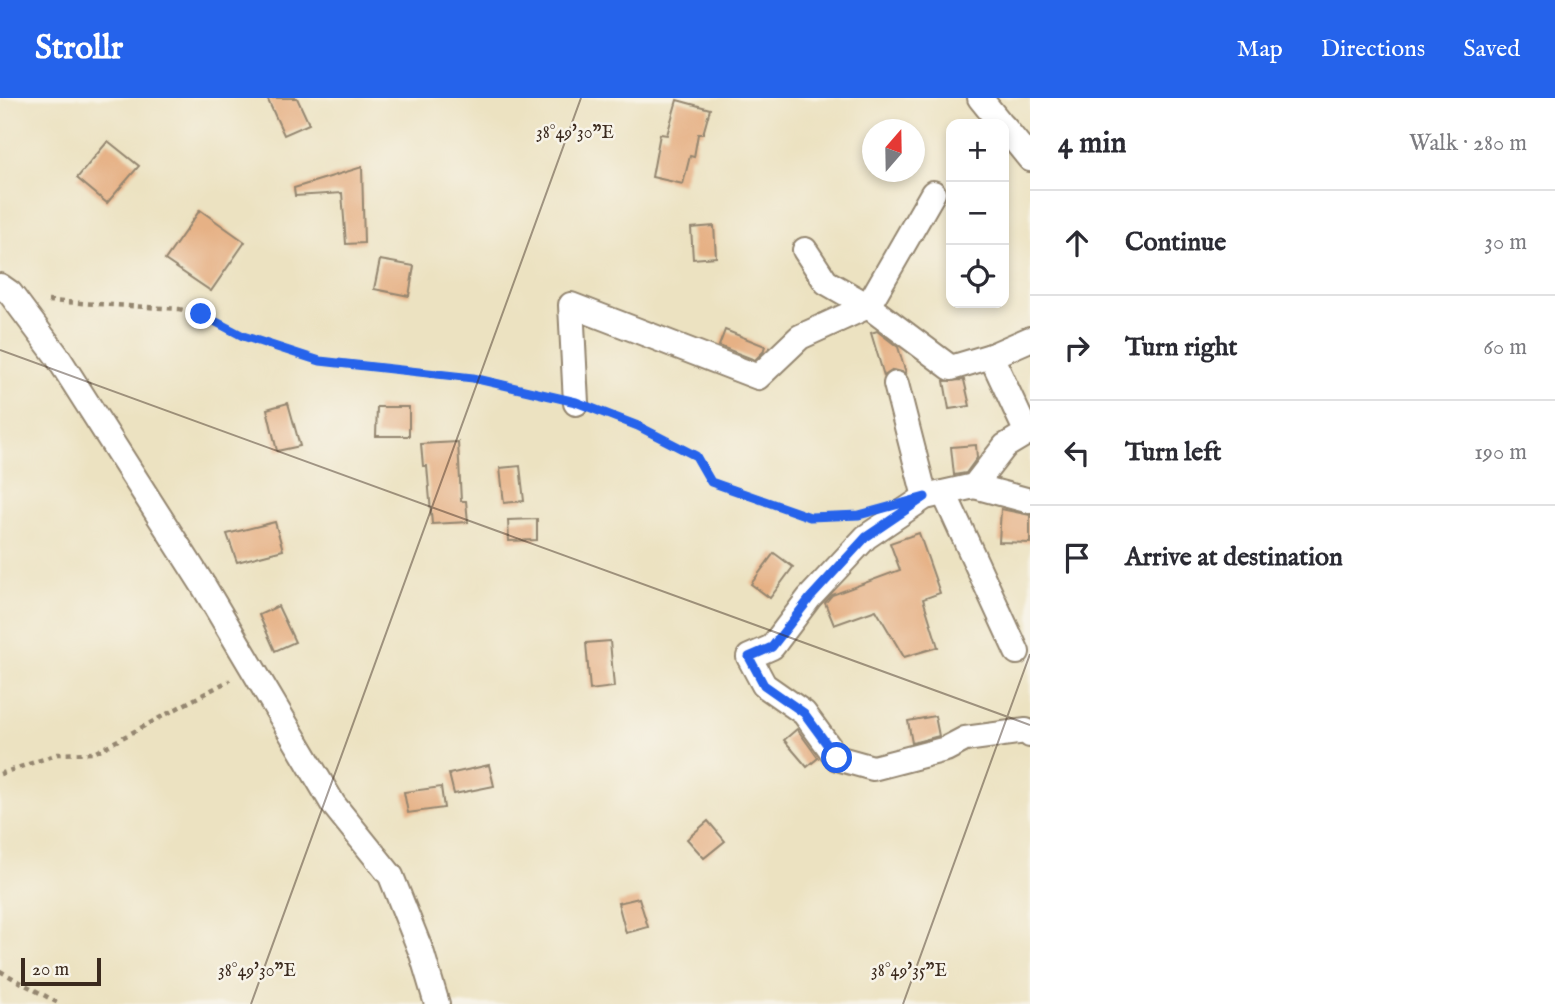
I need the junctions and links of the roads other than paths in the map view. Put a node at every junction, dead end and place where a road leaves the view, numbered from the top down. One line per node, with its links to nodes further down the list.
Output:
1 (980, 98): 2 (street)
2 (997, 119)
3 (1009, 133): 4 (street)
4 (1030, 159)
5 (933, 193): 8 (street)
6 (805, 250): 8 (street)
7 (5, 290): 19 (street)
8 (868, 306): 10 (street); 12 (street)
9 (1030, 339): 10 (street)
10 (991, 356): 13 (street)
11 (896, 384): 15 (street)
12 (576, 402)
13 (1029, 432): 14 (street)
14 (974, 486): 15 (street); 16 (street)
15 (934, 495): 17 (street); 18 (street)
16 (1030, 501)
17 (1017, 652)
18 (1030, 735)
19 (437, 1004)

